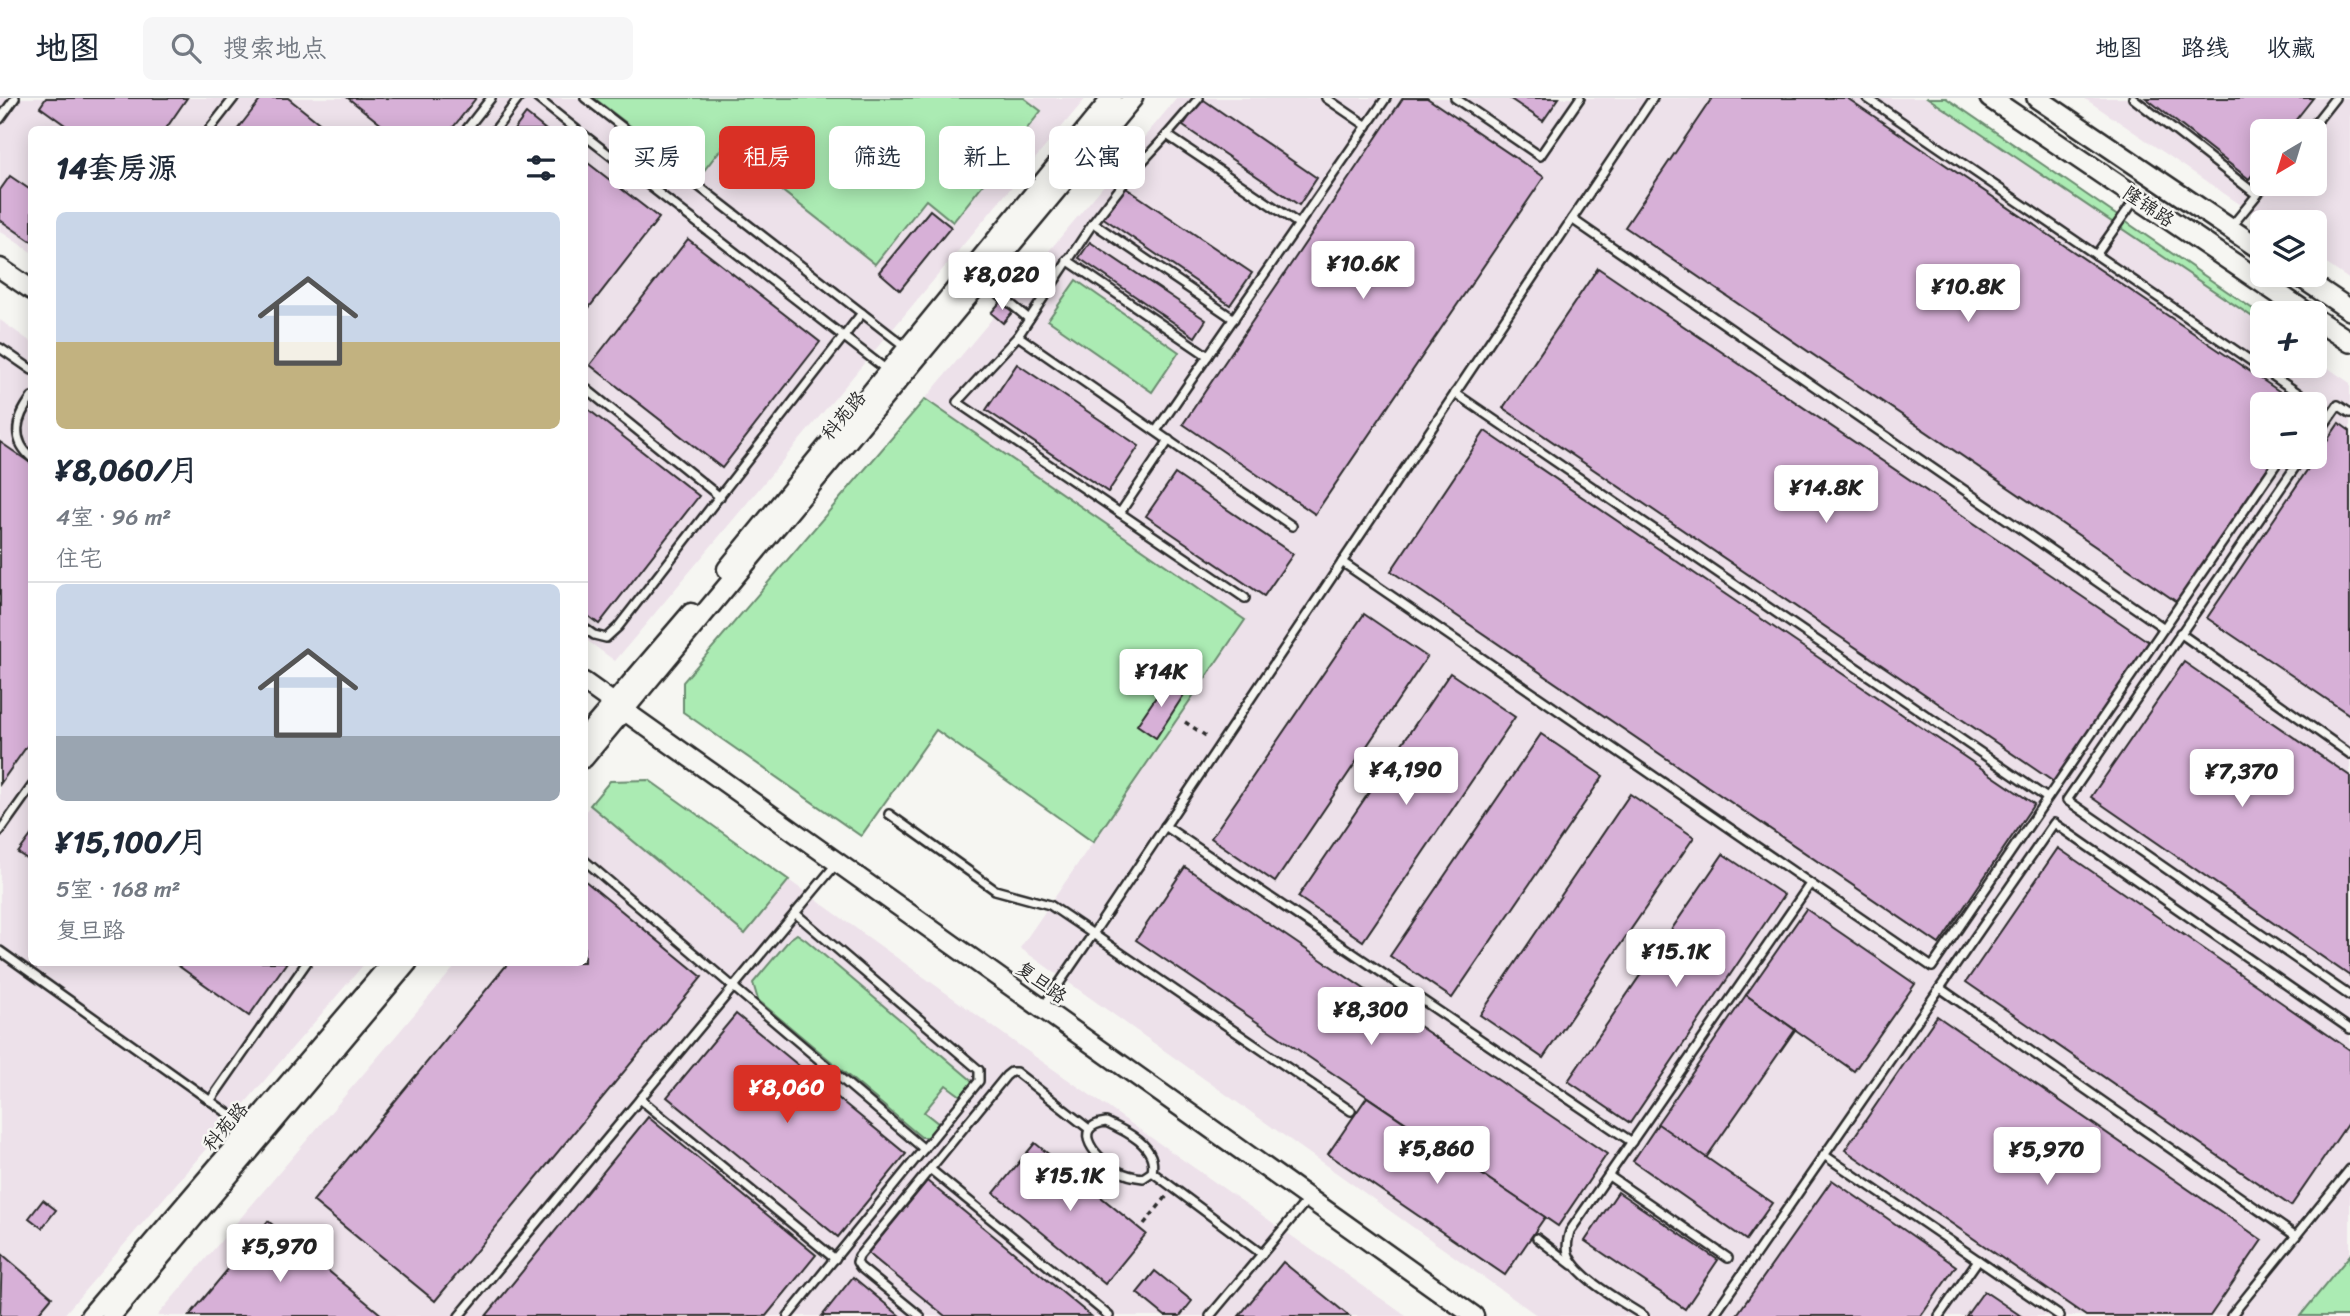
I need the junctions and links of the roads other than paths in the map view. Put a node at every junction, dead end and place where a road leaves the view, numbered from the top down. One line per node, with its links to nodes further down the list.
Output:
1 (15, 98): 20 (lane)
2 (234, 98): 22 (lane)
3 (491, 98): 23 (lane)
4 (519, 98): 24 (lane)
5 (537, 98): 25 (lane)
6 (585, 98): 45 (lane)
7 (1112, 98): 53 (street, 科苑路)
8 (1133, 98): 40 (street, 科苑路)
9 (1199, 98): 27 (lane)
10 (1326, 98): 26 (lane)
11 (1386, 98): 26 (lane)
12 (1455, 98): 13 (lane)
13 (1580, 98)
14 (1653, 98): 32 (lane)
15 (1867, 98): 37 (lane)
16 (1990, 98): 31 (main road, 隆锦路)
17 (2037, 98): 35 (main road, 隆锦路)
18 (2133, 98): 29 (lane)
19 (2336, 98): 21 (lane)
20 (0, 119)
21 (2319, 119)
22 (212, 126)
23 (469, 126)
24 (498, 126)
25 (572, 126)
26 (1367, 126): 34 (lane)
27 (1167, 135): 33 (lane); 34 (lane)
28 (588, 138): 50 (lane)
29 (2250, 189)
30 (2257, 196): 35 (lane)
31 (2136, 197): 37 (lane); 43 (main road, 隆锦路)
32 (1572, 219): 59 (lane); 73 (lane)
33 (1093, 223): 38 (lane); 47 (lane)
34 (1299, 224): 47 (lane)
35 (2230, 229): 36 (main road, 隆锦路)
36 (2250, 242)
37 (2096, 255): 58 (lane)
38 (1067, 260): 46 (lane); 54 (lane)
39 (0, 268): 41 (street)
40 (982, 280): 46 (lane); 77 (street, 科苑路)
41 (28, 287)
42 (2316, 287): 44 (main road)
43 (2289, 301)
44 (2350, 310)
45 (862, 313): 50 (lane); 53 (lane)
46 (1030, 318): 49 (lane)
47 (1234, 320): 54 (lane)
48 (2327, 327): 51 (main road)
49 (1018, 336): 63 (lane); 69 (lane)
50 (844, 337): 56 (lane); 68 (lane)
51 (2350, 342)
52 (0, 348): 55 (lane)
53 (908, 348): 56 (street, 科苑路)
54 (1208, 356): 63 (lane)
55 (28, 367)
56 (888, 372): 77 (street, 科苑路)
57 (588, 390): 68 (lane)
58 (2296, 392)
59 (1455, 393): 71 (lane); 82 (lane)
60 (28, 402): 65 (lane)
61 (2350, 413): 62 (lane)
62 (2327, 421)
63 (1156, 431): 64 (lane)
64 (1169, 440): 69 (lane); 70 (lane)
65 (28, 454)
66 (2273, 469): 73 (lane)
67 (2294, 469): 75 (lane)
68 (720, 497): 74 (lane)
69 (1120, 513): 72 (lane)
70 (1292, 526)
71 (1342, 562): 84 (lane); 88 (lane)
72 (1245, 597)
73 (2164, 628): 82 (lane)
74 (588, 631)
75 (2180, 633): 80 (lane); 97 (lane)
76 (588, 685): 77 (street, 复旦路)
77 (620, 707): 78 (street, 科苑路); 79 (street, 科苑路); 87 (street, 复旦路)
78 (588, 735)
79 (588, 752)
80 (2350, 754)
81 (28, 792): 85 (lane)
82 (2048, 798): 88 (lane)
83 (889, 814): 90 (lane)
84 (1165, 826): 90 (lane); 105 (lane)
85 (0, 831)
86 (588, 862): 95 (lane)
87 (838, 862): 89 (lane); 98 (street, 复旦路)
88 (1810, 884): 105 (lane)
89 (795, 913): 95 (lane); 106 (lane)
90 (1093, 934): 98 (lane); 102 (lane)
91 (0, 951): 101 (lane)
92 (304, 966): 101 (lane)
93 (389, 966): 104 (street, 科苑路)
94 (404, 966): 104 (street, 科苑路)
95 (734, 987): 100 (lane); 106 (lane)
96 (1940, 988): 99 (lane); 107 (lane); 113 (lane)
97 (2350, 996)
98 (1042, 1008): 112 (street, 复旦路)
99 (2350, 1029)
100 (640, 1098): 117 (lane); 120 (lane)
101 (210, 1101): 104 (lane)
102 (1352, 1111)
103 (1089, 1129): 108 (lane); 110 (lane); 110 (lane)
104 (256, 1133): 121 (street, 科苑路); 122 (street, 科苑路)
105 (1632, 1142): 111 (lane)
106 (924, 1149): 117 (lane)
107 (1824, 1155): 118 (lane); 129 (lane)
108 (930, 1169): 124 (lane); 125 (lane)
109 (2350, 1169): 113 (lane)
110 (1152, 1172): 115 (lane)
111 (1609, 1176): 116 (lane); 119 (lane)
112 (1308, 1198): 115 (lane); 127 (street, 复旦路)
113 (2296, 1236): 132 (lane)
114 (1537, 1238): 119 (lane)
115 (1262, 1254): 126 (lane)
116 (1728, 1258)
117 (835, 1259): 123 (lane)
118 (1978, 1260): 130 (lane); 131 (lane)
119 (1579, 1272): 128 (lane)
120 (464, 1314)
121 (90, 1316)
122 (111, 1316)
123 (788, 1316)
124 (920, 1316)
125 (1109, 1316)
126 (1210, 1316)
127 (1474, 1316)
128 (1644, 1316)
129 (1713, 1316)
130 (1939, 1316)
131 (2060, 1316)
132 (2231, 1316)

